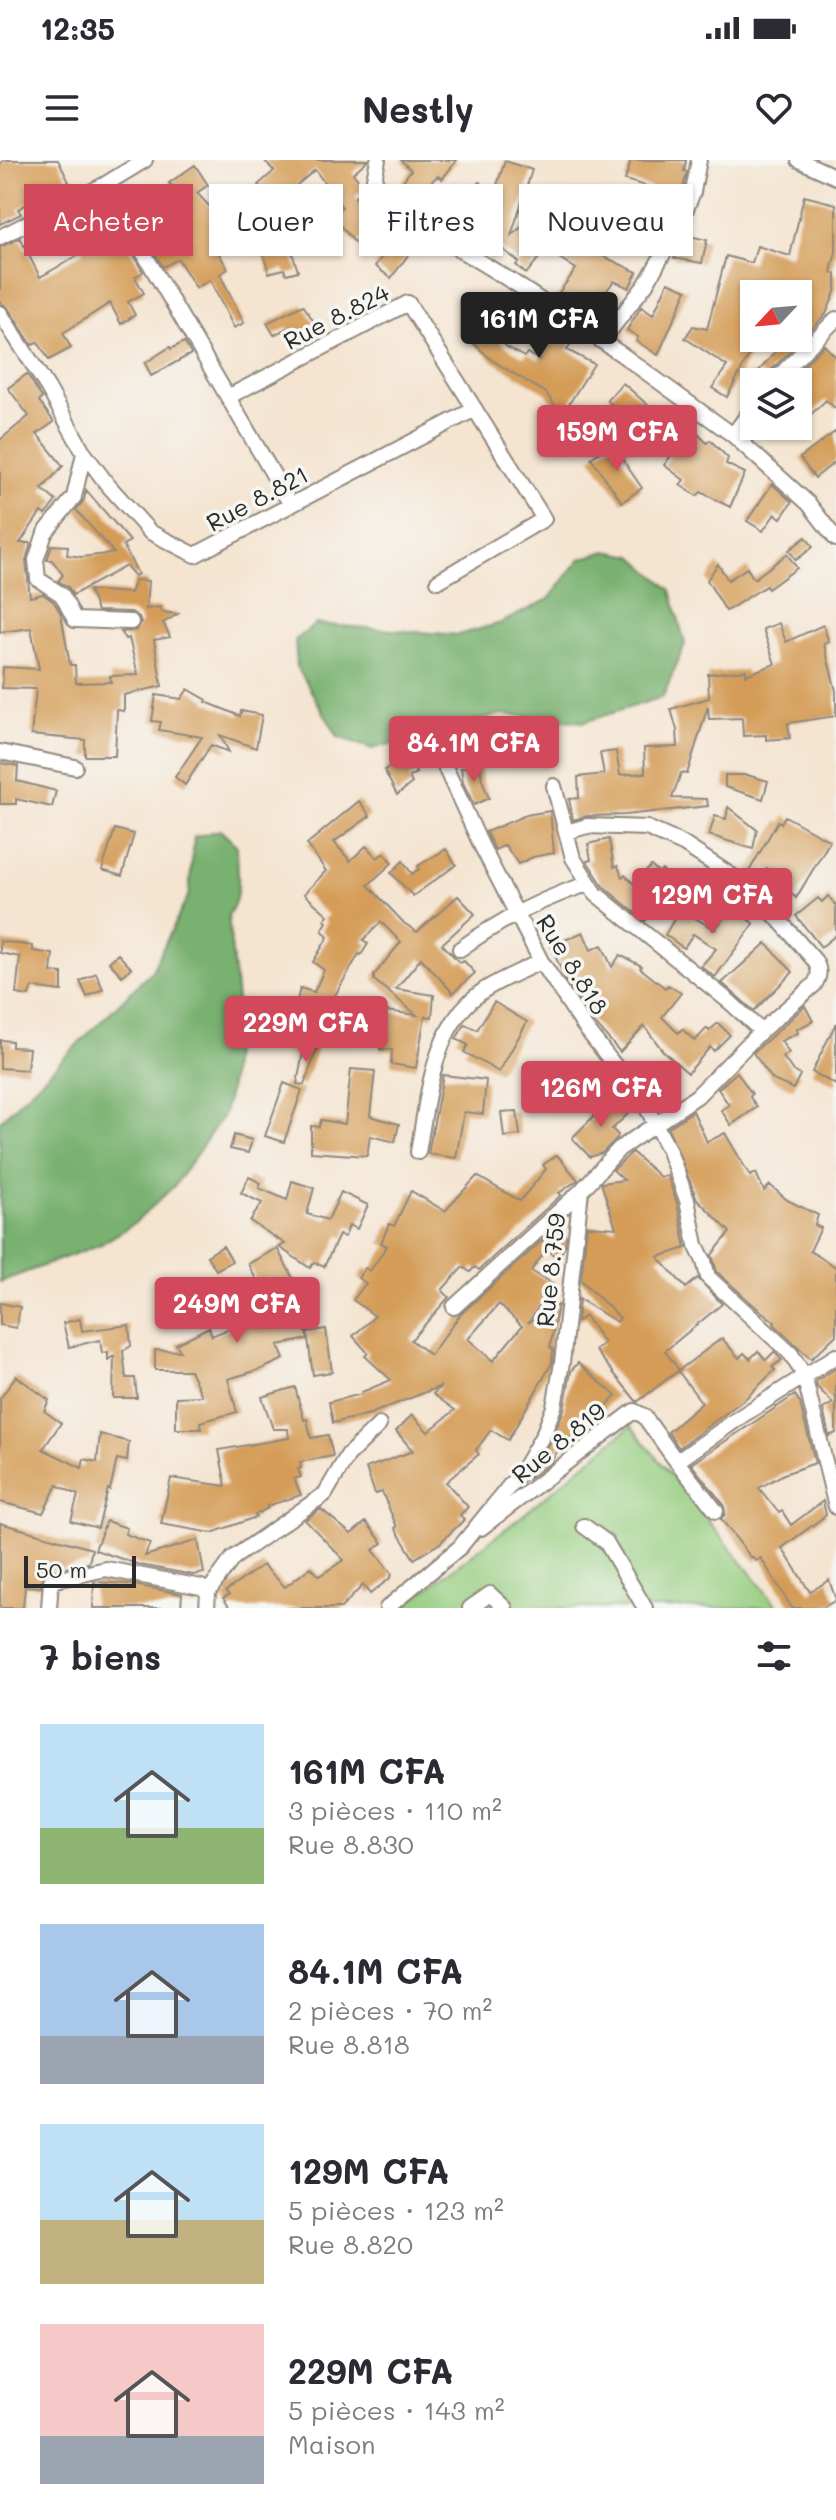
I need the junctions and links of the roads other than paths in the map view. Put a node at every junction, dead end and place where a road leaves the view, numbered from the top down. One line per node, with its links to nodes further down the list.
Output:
1 (145, 160): 6 (street)
2 (378, 160): 13 (street)
3 (699, 160): 13 (street)
4 (799, 160): 5 (street)
5 (836, 177)
6 (106, 184)
7 (24, 225): 8 (street)
8 (0, 237)
9 (146, 256): 15 (street)
10 (0, 313): 19 (street)
11 (836, 319): 12 (street)
12 (830, 331): 14 (street)
13 (602, 341): 18 (street)
14 (789, 368)
15 (228, 397): 16 (street, Rue 8.824); 20 (street)
16 (475, 409): 20 (street, Rue 8.821); 22 (street, Rue 8.824)
17 (740, 425): 18 (street)
18 (733, 435): 21 (street)
19 (84, 453): 20 (street, Rue 8.821); 23 (street)
20 (291, 505)
21 (836, 539)
22 (438, 581)
23 (131, 622)
24 (0, 752): 25 (street)
25 (75, 767)
26 (446, 769): 30 (street, Rue 8.818)
27 (554, 786): 28 (street)
28 (567, 832): 29 (street); 33 (street, Rue 8.759)
29 (587, 884): 30 (street); 33 (street)
30 (516, 913): 31 (street); 32 (street, Rue 8.818)
31 (460, 949)
32 (541, 961): 34 (street, Rue 8.818); 35 (street)
33 (761, 1031): 34 (street, Rue 8.759)
34 (654, 1126): 36 (street, Rue 8.759); 39 (street, Rue 8.818)
35 (418, 1152)
36 (581, 1191): 37 (street); 45 (street, Rue 8.759)
37 (454, 1307)
38 (836, 1356): 39 (street)
39 (804, 1375): 41 (street); 42 (street, Rue 8.818)
40 (379, 1425): 46 (street)
41 (674, 1458): 43 (street); 45 (street, Rue 8.819)
42 (836, 1507)
43 (716, 1511)
44 (584, 1526): 52 (street)
45 (460, 1547): 49 (street, Rue 8.759)
46 (208, 1592): 47 (street); 48 (street)
47 (49, 1608)
48 (207, 1608)
49 (387, 1608)
50 (470, 1608): 51 (street)
51 (505, 1608)
52 (645, 1608)

